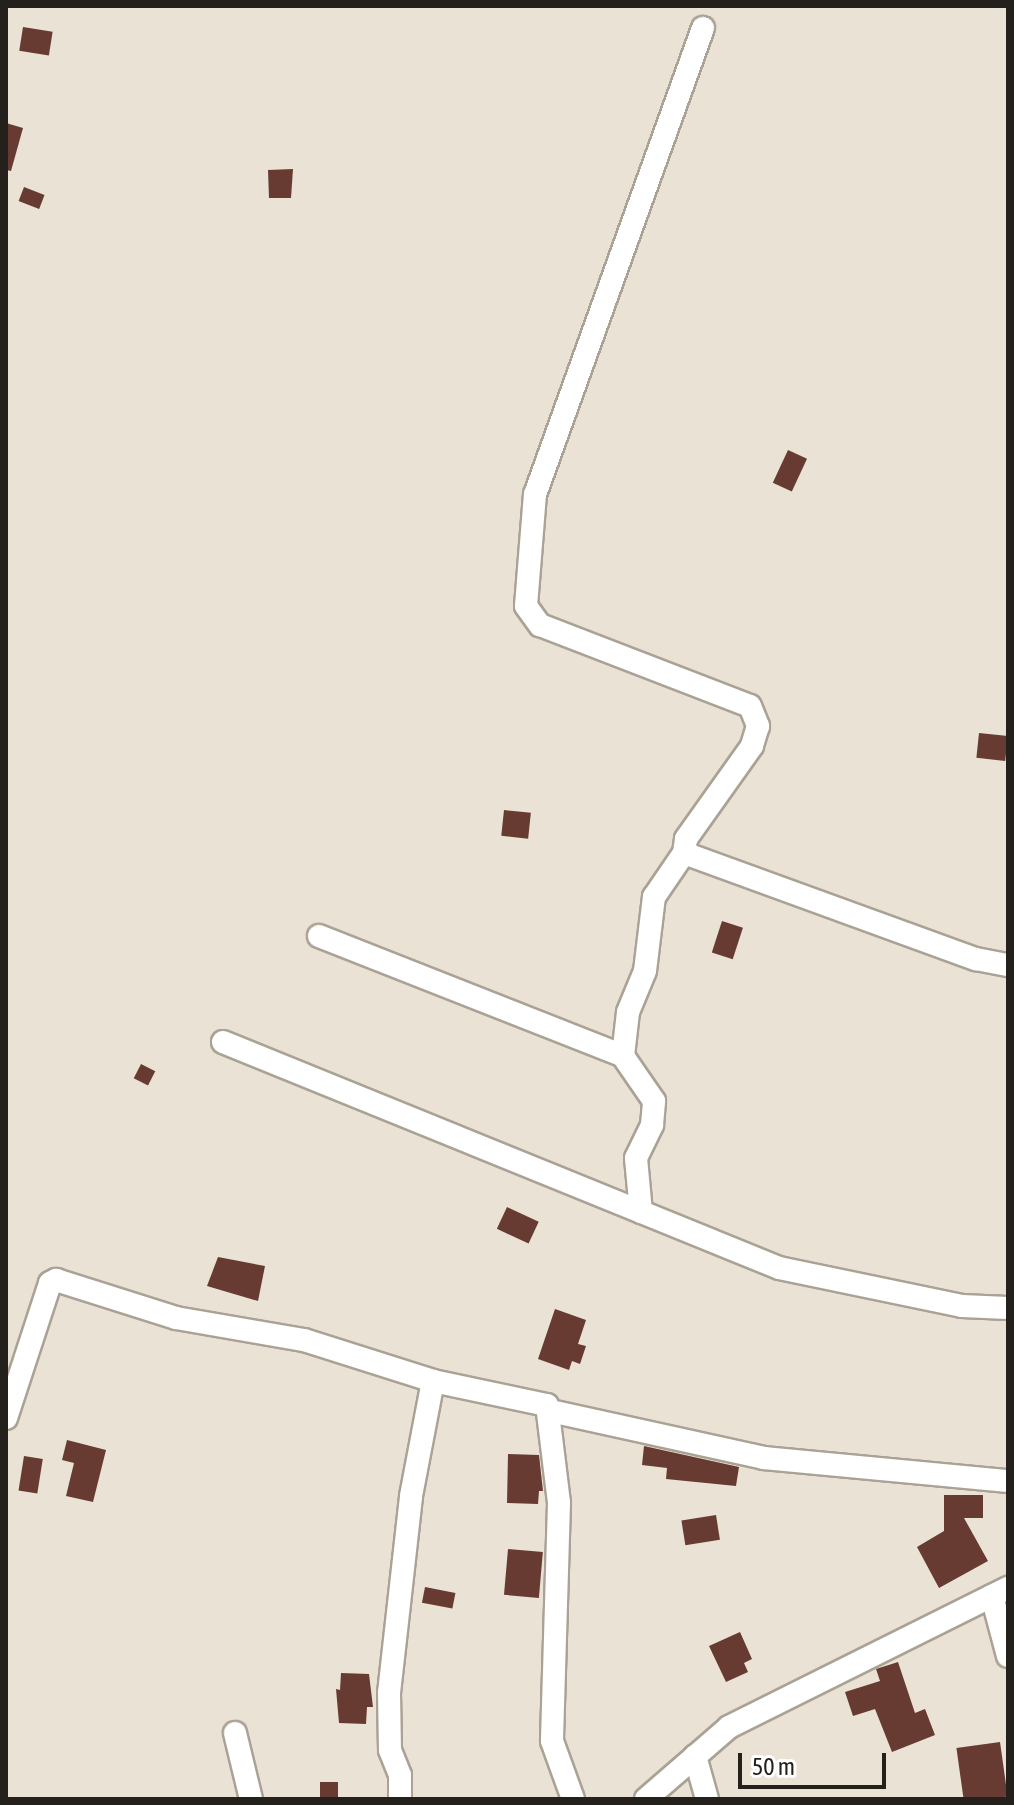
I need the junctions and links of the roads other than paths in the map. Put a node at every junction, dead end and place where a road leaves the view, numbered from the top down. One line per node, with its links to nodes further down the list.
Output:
1 (703, 28): 2 (street)
2 (684, 853): 4 (street); 6 (street)
3 (319, 936): 6 (street)
4 (1008, 965)
5 (223, 1042): 7 (street)
6 (623, 1056): 7 (street)
7 (641, 1212): 8 (street)
8 (1008, 1308)
9 (433, 1381): 10 (street); 11 (street); 18 (street)
10 (551, 1411): 12 (street); 19 (street)
11 (6, 1418)
12 (1008, 1481)
13 (1000, 1592): 14 (street); 16 (street)
14 (1008, 1656)
15 (235, 1733): 17 (street)
16 (695, 1756): 20 (street); 21 (street)
17 (251, 1799)
18 (400, 1799)
19 (573, 1799)
20 (646, 1799)
21 (707, 1799)

